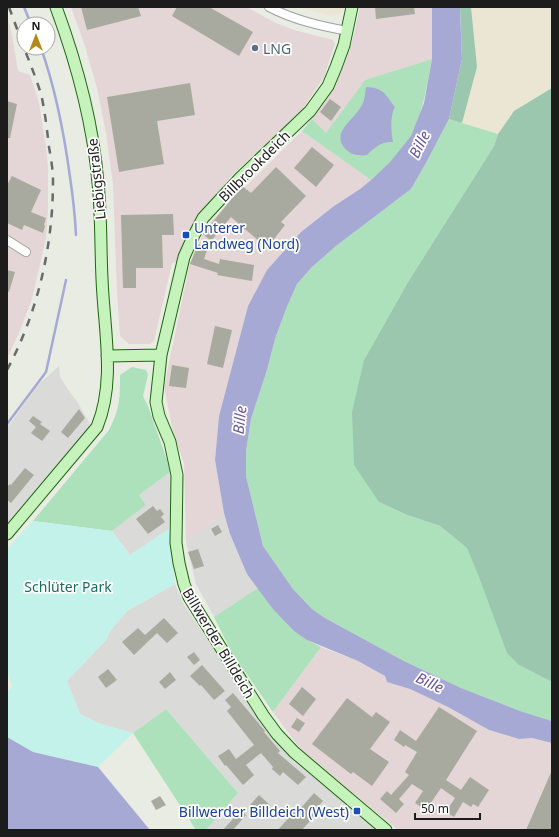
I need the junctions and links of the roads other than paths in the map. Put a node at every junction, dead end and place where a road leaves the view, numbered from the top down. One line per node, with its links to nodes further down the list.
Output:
1 (56, 7): 8 (street, Liebigstraße)
2 (268, 7): 4 (street)
3 (352, 7): 4 (street, Billbrookdeich)
4 (348, 31): 7 (street, Billbrookdeich)
5 (7, 240): 6 (street)
6 (26, 252)
7 (161, 355): 8 (street); 10 (street, Billwerder Billdeich)
8 (107, 356): 9 (street, Liebigstraße)
9 (7, 534)
10 (386, 830)

